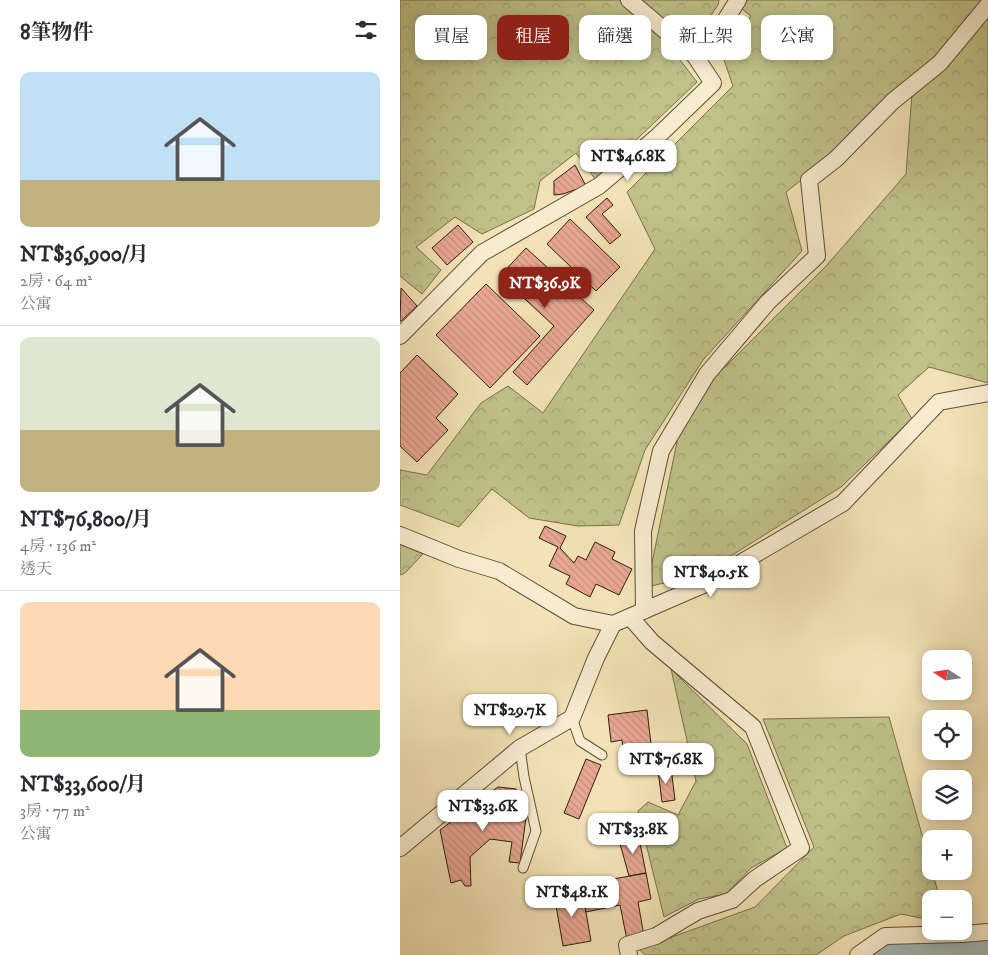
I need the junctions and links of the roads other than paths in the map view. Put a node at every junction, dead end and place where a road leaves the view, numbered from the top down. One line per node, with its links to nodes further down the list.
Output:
1 (629, 0): 5 (street)
2 (738, 0): 4 (street)
3 (988, 5): 10 (street)
4 (729, 15)
5 (661, 27)
6 (698, 60): 7 (street)
7 (400, 336)
8 (988, 393): 10 (street)
9 (400, 535): 11 (street)
10 (637, 614): 11 (street); 18 (street)
11 (613, 624): 12 (street)
12 (572, 718): 13 (street); 14 (lane)
13 (520, 748): 15 (street); 16 (lane)
14 (602, 755)
15 (400, 848)
16 (523, 868)
17 (988, 932): 19 (street)
18 (629, 955)
19 (858, 955)

